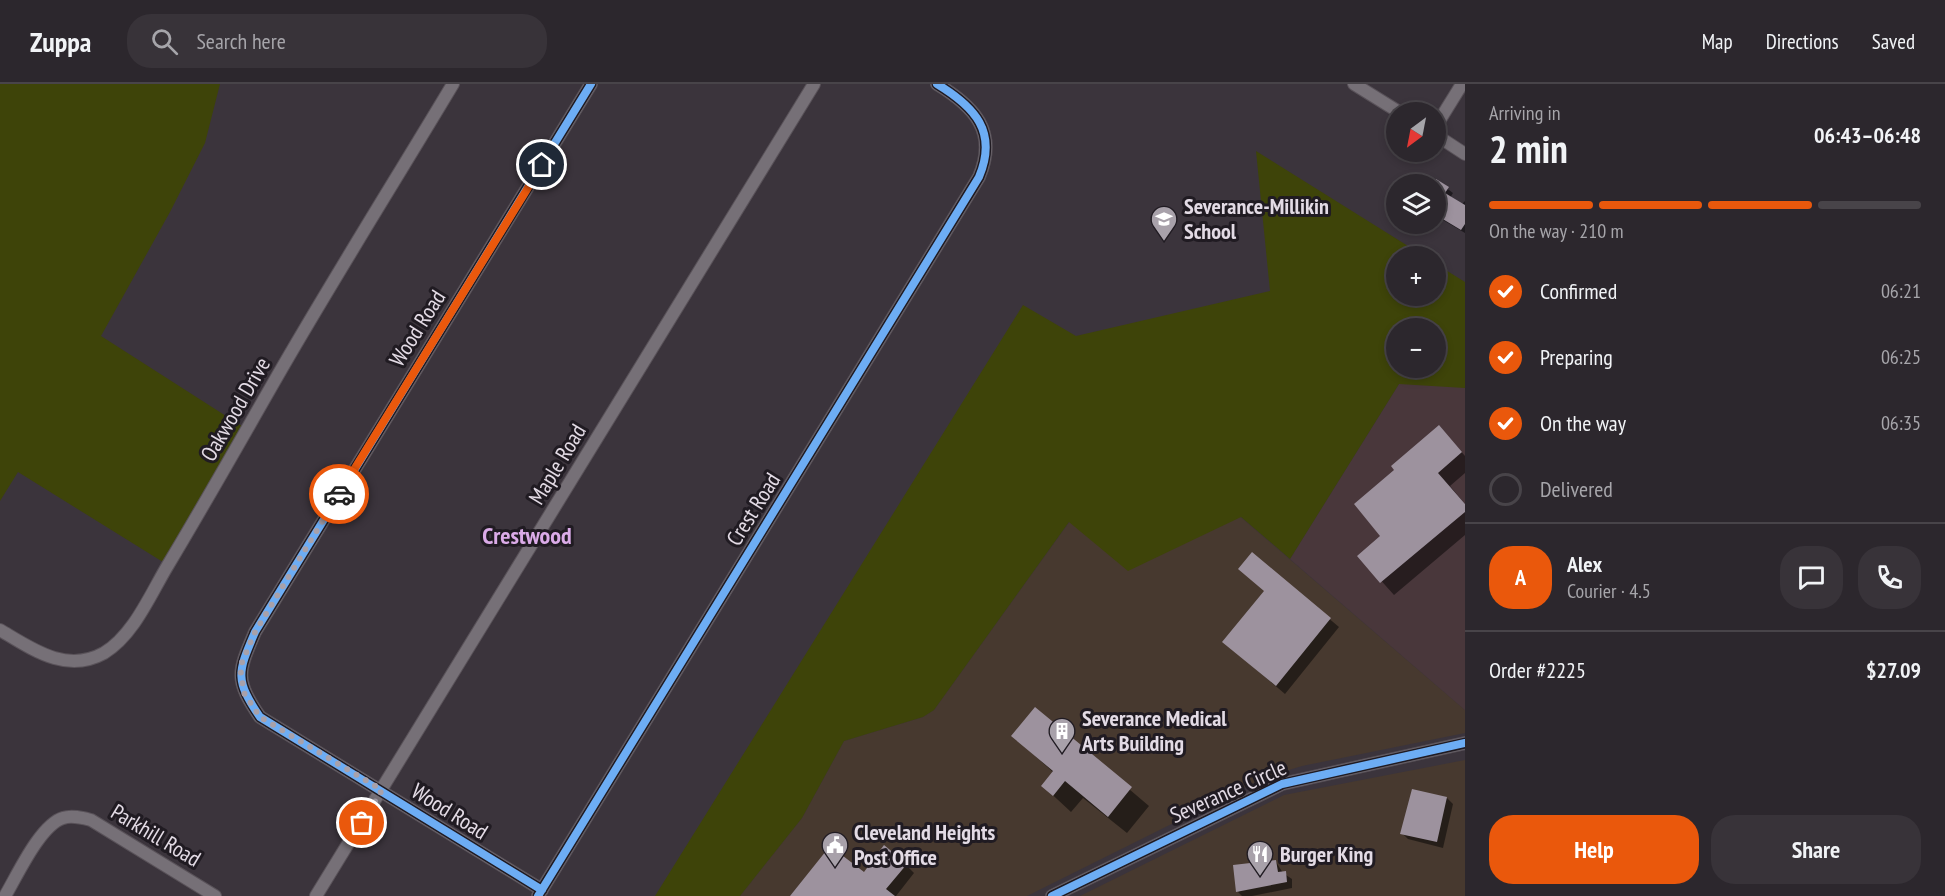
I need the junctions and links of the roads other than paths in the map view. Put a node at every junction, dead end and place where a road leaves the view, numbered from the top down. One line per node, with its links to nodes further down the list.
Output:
1 (453, 84): 11 (street, Oakwood Drive)
2 (591, 84): 13 (street, Wood Road)
3 (814, 84): 13 (street, Maple Road)
4 (937, 84): 14 (street, Crest Road)
5 (1354, 84): 7 (street)
6 (1462, 84): 8 (street)
7 (1386, 104)
8 (1446, 110)
9 (1446, 142): 10 (street)
10 (1465, 154)
11 (0, 630)
12 (1465, 743): 18 (street, Severance Circle)
13 (382, 790): 14 (street, Wood Road); 17 (street, Maple Road)
14 (540, 893)
15 (5, 896): 16 (street, Parkhill Road)
16 (215, 896)
17 (316, 896)
18 (1052, 896)

